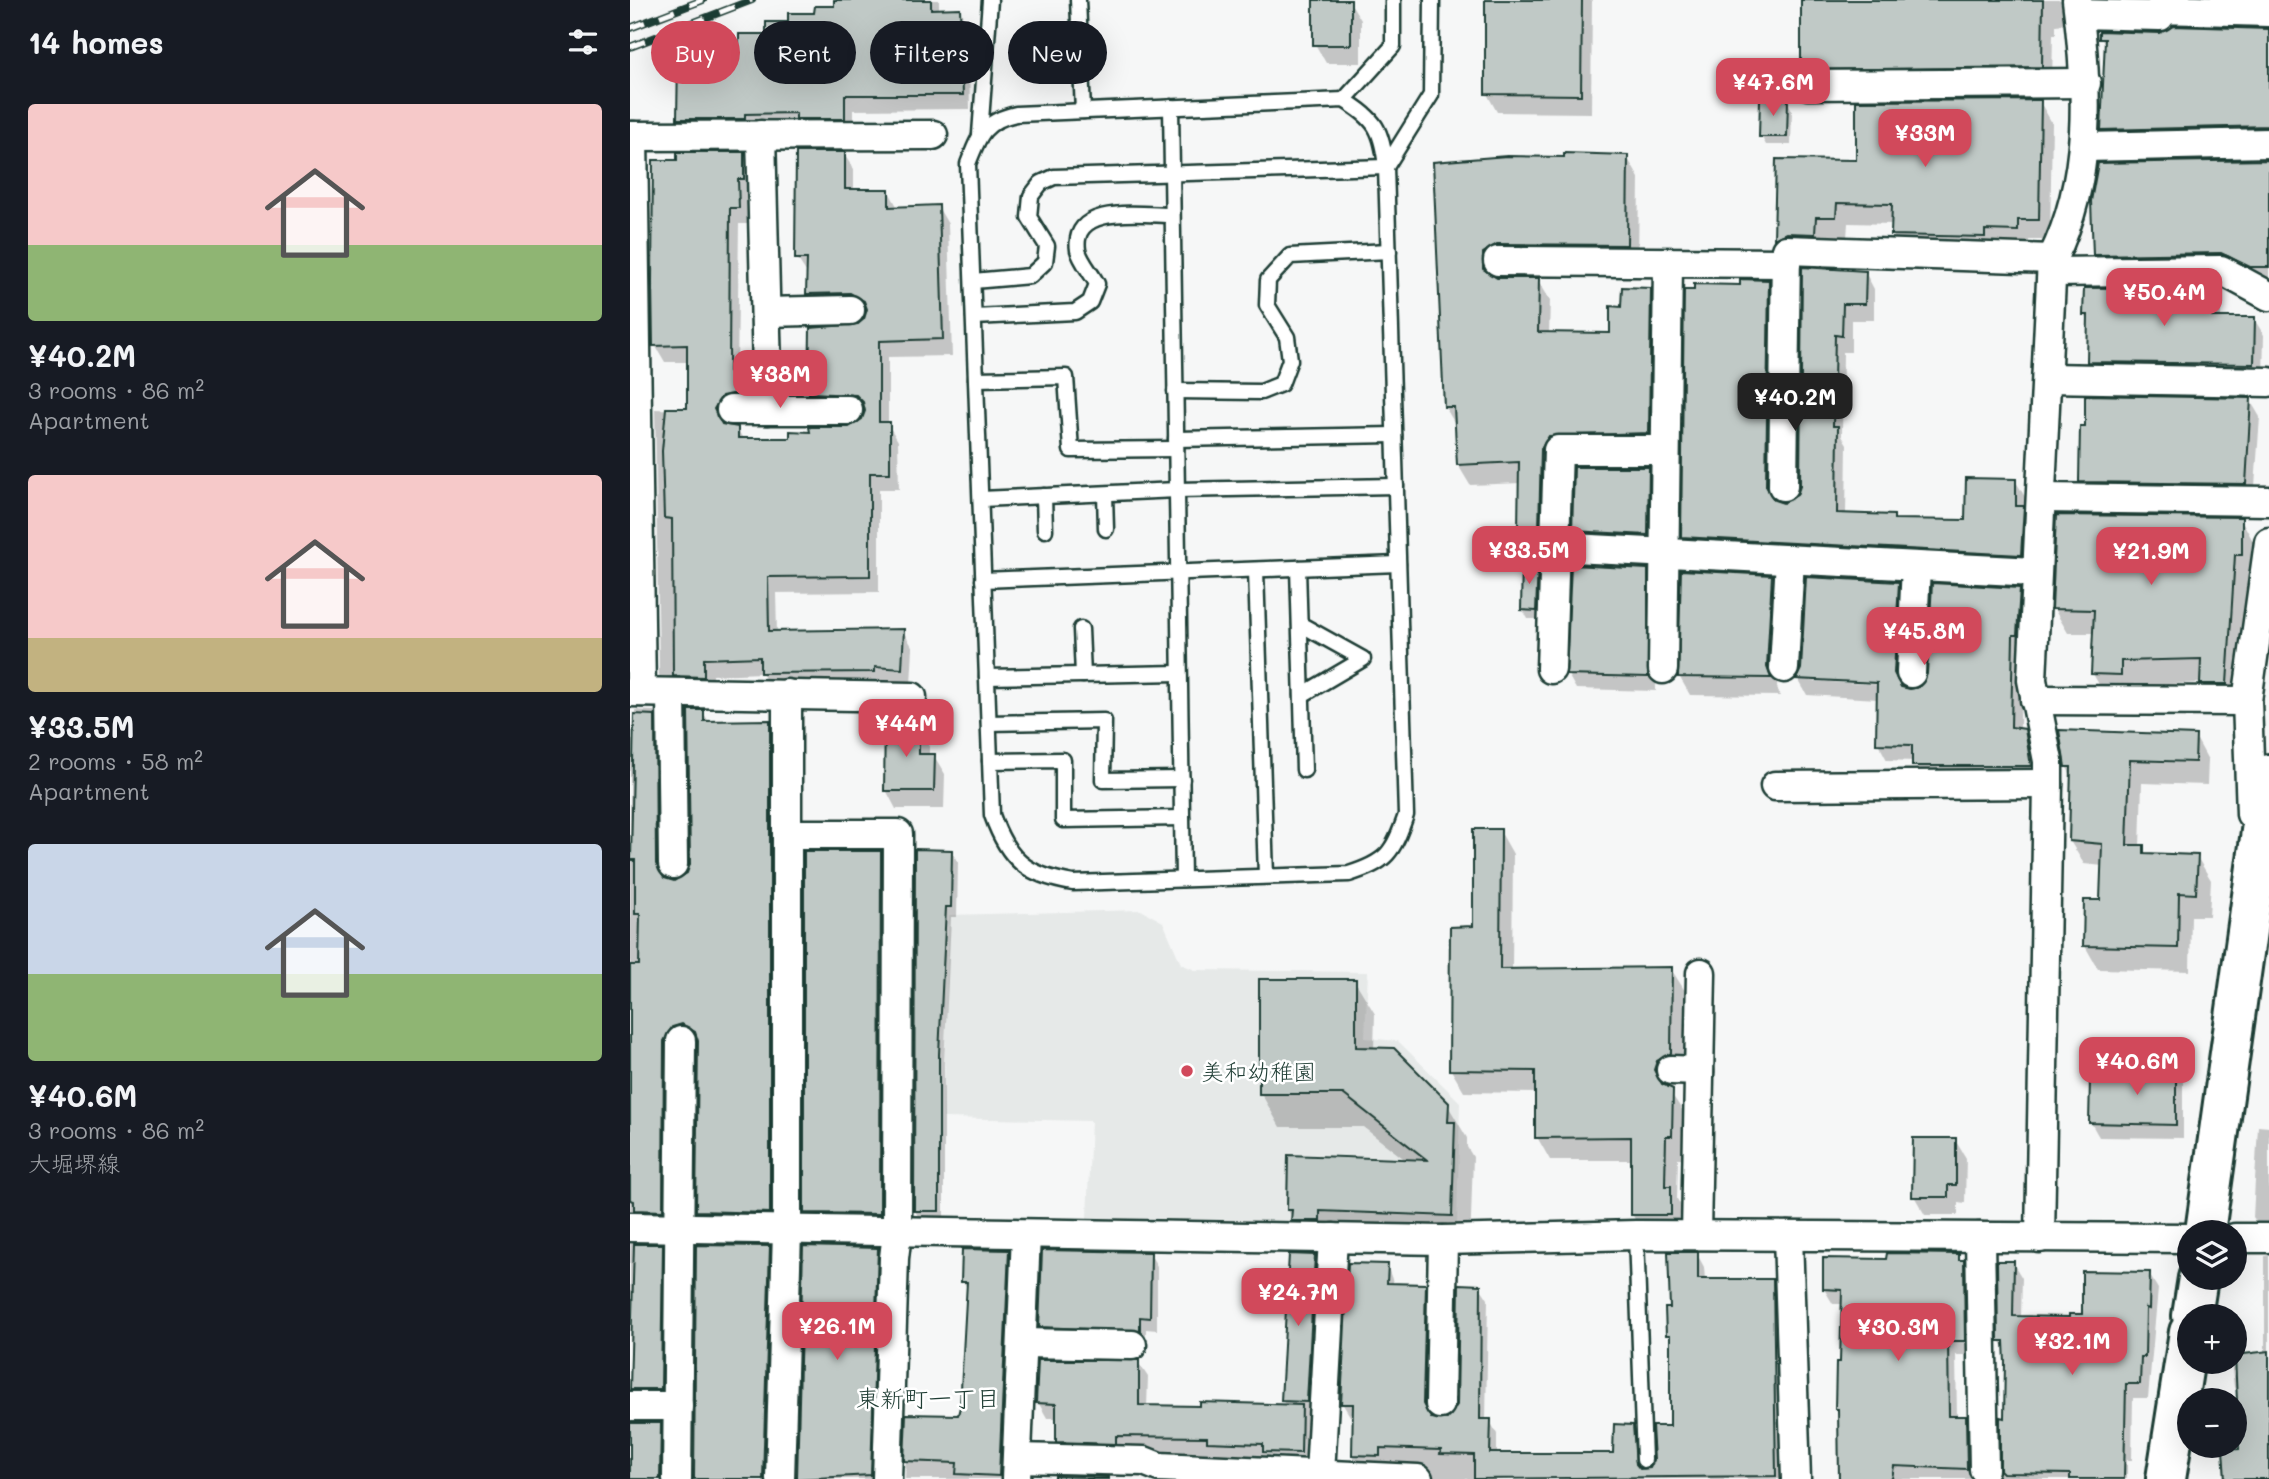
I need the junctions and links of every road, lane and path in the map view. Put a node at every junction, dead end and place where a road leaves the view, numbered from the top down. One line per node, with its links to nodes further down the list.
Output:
1 (989, 0): 12 (lane)
2 (1078, 0): 11 (lane)
3 (1393, 0): 9 (lane)
4 (1432, 0): 18 (lane)
5 (2078, 7): 6 (street); 7 (street)
6 (2269, 12)
7 (2086, 83): 8 (street); 17 (street)
8 (1808, 85)
9 (1344, 100): 10 (lane); 18 (lane)
10 (1171, 107): 11 (lane); 19 (lane)
11 (1083, 111): 12 (lane)
12 (980, 134): 26 (lane)
13 (761, 135): 14 (street); 15 (street); 29 (street)
14 (933, 135)
15 (631, 136): 31 (street)
16 (2269, 143): 17 (street)
17 (2085, 147): 25 (street)
18 (1386, 167): 19 (lane); 21 (lane)
19 (1172, 172): 20 (lane); 26 (lane)
20 (1172, 215): 30 (lane); 35 (lane)
21 (1389, 251): 35 (lane); 39 (lane)
22 (1498, 261): 24 (street)
23 (1786, 263): 24 (street); 25 (street); 43 (street)
24 (1668, 264): 41 (street)
25 (2052, 266): 27 (street); 32 (street)
26 (973, 281): 30 (lane)
27 (2269, 296)
28 (850, 310): 29 (street)
29 (766, 312): 37 (street)
30 (974, 317): 33 (lane)
31 (633, 325): 73 (street)
32 (2047, 378): 34 (street); 47 (street)
33 (976, 379): 40 (lane); 48 (lane)
34 (2269, 382)
35 (1175, 391): 40 (lane)
36 (731, 410): 37 (street)
37 (768, 410): 38 (street)
38 (848, 410)
39 (1394, 435): 40 (lane); 42 (lane)
40 (1176, 444): 44 (lane)
41 (1665, 450): 54 (street); 55 (street)
42 (1396, 486): 44 (lane); 57 (lane)
43 (1783, 486)
44 (1177, 490): 45 (lane); 62 (lane)
45 (1105, 494): 46 (lane); 50 (lane)
46 (1044, 496): 48 (lane); 51 (lane)
47 (2042, 498): 49 (street); 61 (street)
48 (981, 499): 63 (lane)
49 (2269, 501)
50 (1106, 529)
51 (1045, 530)
52 (2269, 542): 79 (street)
53 (1515, 545): 54 (street)
54 (1555, 547): 55 (street); 67 (street)
55 (1664, 553): 56 (street); 68 (street)
56 (1790, 559): 58 (street); 66 (street)
57 (1398, 564): 59 (lane); 91 (lane)
58 (1916, 566): 61 (street); 70 (street)
59 (1298, 568): 60 (lane); 64 (lane)
60 (1256, 570): 62 (lane); 91 (lane)
61 (2035, 572): 78 (street)
62 (1178, 573): 63 (lane); 69 (lane)
63 (983, 580): 72 (lane)
64 (1300, 624): 76 (lane); 76 (lane)
65 (1081, 629): 71 (lane)
66 (1784, 668)
67 (1551, 669)
68 (1662, 669)
69 (1180, 673): 71 (lane); 84 (lane)
70 (1911, 673)
71 (1083, 675): 72 (lane)
72 (987, 677): 80 (lane)
73 (636, 692): 74 (street)
74 (671, 693): 75 (street); 90 (street)
75 (788, 694): 77 (street); 88 (street)
76 (1302, 695): 82 (lane)
77 (912, 698)
78 (2035, 700): 79 (street); 85 (street)
79 (2248, 701): 93 (street)
80 (989, 723): 81 (lane); 84 (lane)
81 (990, 761): 87 (lane); 92 (lane)
82 (1304, 770)
83 (2269, 774): 93 (main road)
84 (1182, 779): 87 (lane)
85 (2048, 784): 86 (street); 109 (street)
86 (1775, 786)
87 (1182, 818): 92 (lane)
88 (787, 834): 101 (street); 102 (street)
89 (2269, 837): 93 (street)
90 (673, 864)
91 (1266, 876): 92 (lane)
92 (1183, 879)
93 (2253, 890): 98 (main road)
94 (1701, 973): 97 (street)
95 (681, 1041): 100 (street)
96 (1671, 1070): 97 (street)
97 (1699, 1071): 105 (street)
98 (2207, 1220)
99 (630, 1227): 100 (street)
100 (680, 1227): 101 (street); 119 (street)
101 (787, 1230): 102 (street); 126 (street)
102 (897, 1233): 103 (street); 127 (street)
103 (1026, 1234): 108 (street); 114 (street)
104 (1636, 1235): 105 (street); 113 (street); 120 (lane)
105 (1696, 1235): 106 (street)
106 (1788, 1236): 107 (street); 129 (street)
107 (1980, 1237): 109 (street); 122 (street)
108 (1333, 1238): 113 (street); 124 (street)
109 (2040, 1238): 110 (street)
110 (2177, 1238)
111 (2247, 1238): 112 (street)
112 (2269, 1238)
113 (1443, 1240): 117 (street)
114 (1023, 1343): 115 (street); 121 (street)
115 (1132, 1345)
116 (2182, 1374): 130 (main road)
117 (1440, 1404)
118 (630, 1406): 119 (street)
119 (678, 1406): 125 (street)
120 (1644, 1460)
121 (1016, 1468): 123 (street)
122 (1984, 1469)
123 (1159, 1473): 124 (street)
124 (1320, 1474): 128 (street)
125 (677, 1479)
126 (780, 1479)
127 (887, 1479)
128 (1418, 1479)
129 (1796, 1479)
130 (2166, 1479)

